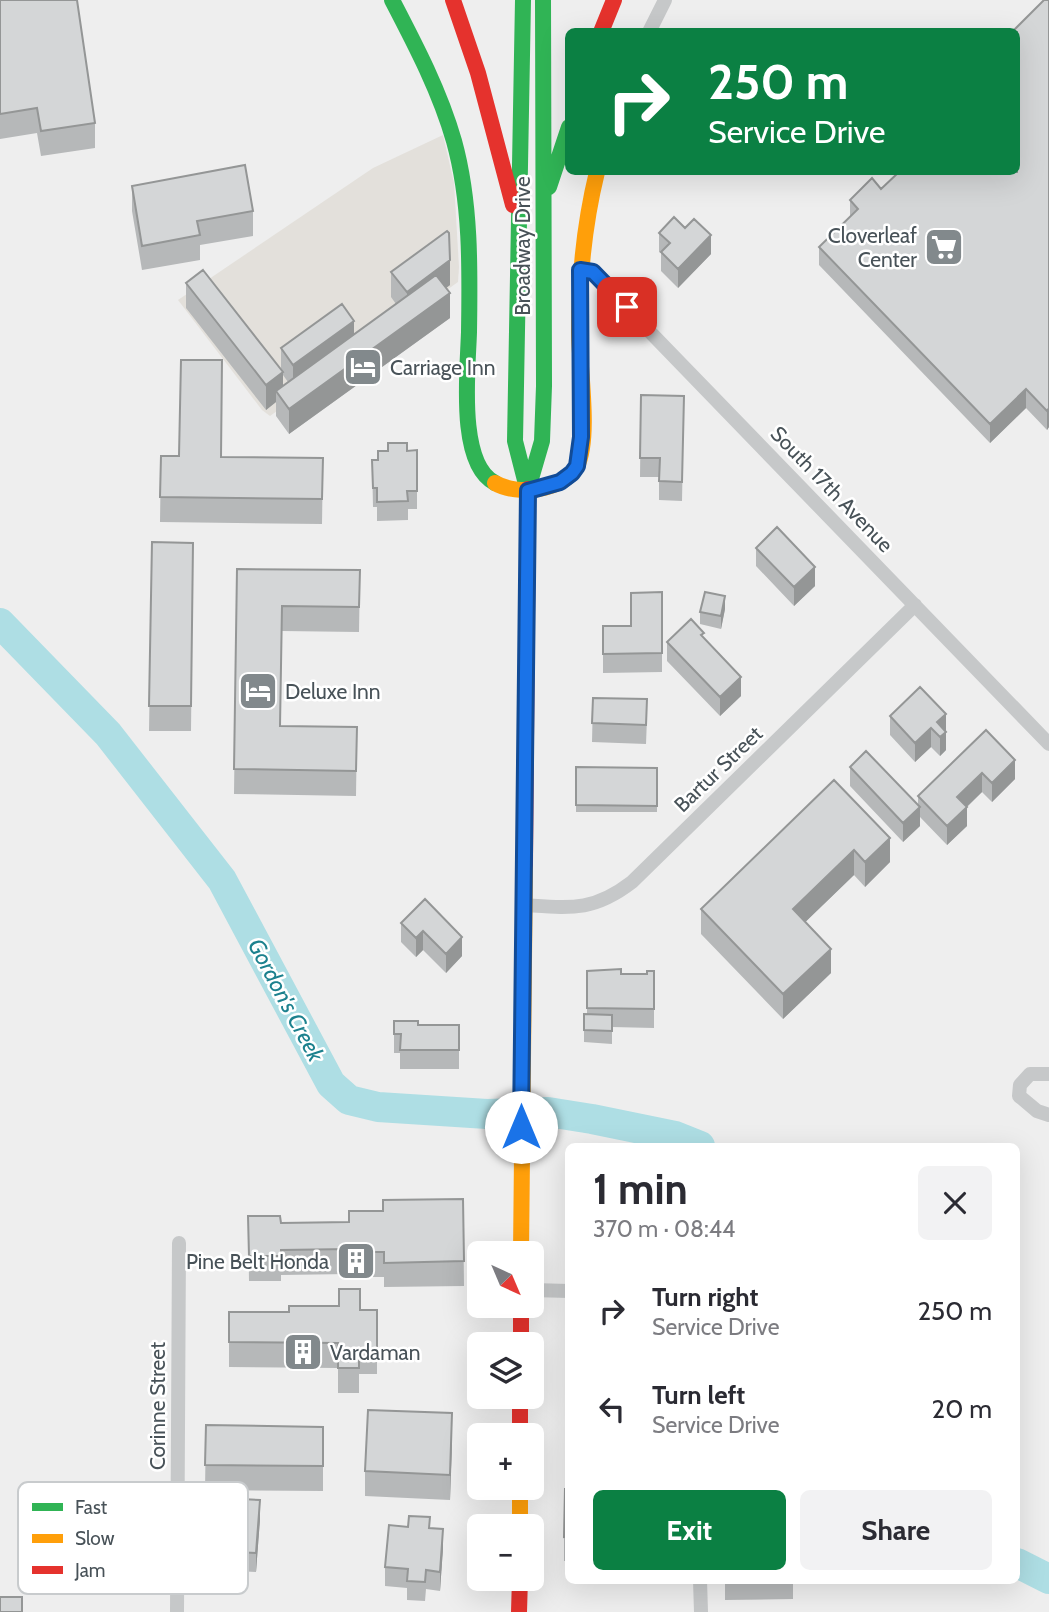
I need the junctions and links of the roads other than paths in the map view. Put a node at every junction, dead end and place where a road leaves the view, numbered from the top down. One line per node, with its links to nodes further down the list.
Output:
1 (392, 0): 14 (main road)
2 (453, 0): 12 (main road)
3 (523, 0): 12 (main road, Broadway Drive)
4 (544, 0): 11 (main road, Broadway Drive)
5 (614, 0): 7 (main road)
6 (665, 0): 8 (street)
7 (603, 28)
8 (651, 28)
9 (565, 139): 11 (main road)
10 (596, 175): 13 (main road)
11 (542, 210): 14 (main road, Broadway Drive)
12 (520, 233): 14 (main road, Broadway Drive)
13 (580, 270): 14 (main road); 15 (street, South 17th Avenue)
14 (528, 491): 17 (main road, Broadway Drive)
15 (915, 605): 16 (street, South 17th Avenue); 17 (street, Bartur Street)
16 (1049, 744)
17 (524, 905): 20 (main road, Broadway Drive)
18 (1049, 1074): 19 (street)
19 (1049, 1115)
20 (521, 1241)
21 (179, 1243): 24 (street, Corinne Street)
22 (544, 1290): 23 (street)
23 (565, 1291)
24 (178, 1482)
25 (701, 1584): 30 (street)
26 (520, 1591): 29 (main road)
27 (177, 1594): 28 (street, Corinne Street)
28 (177, 1612)
29 (519, 1612)
30 (701, 1612)

